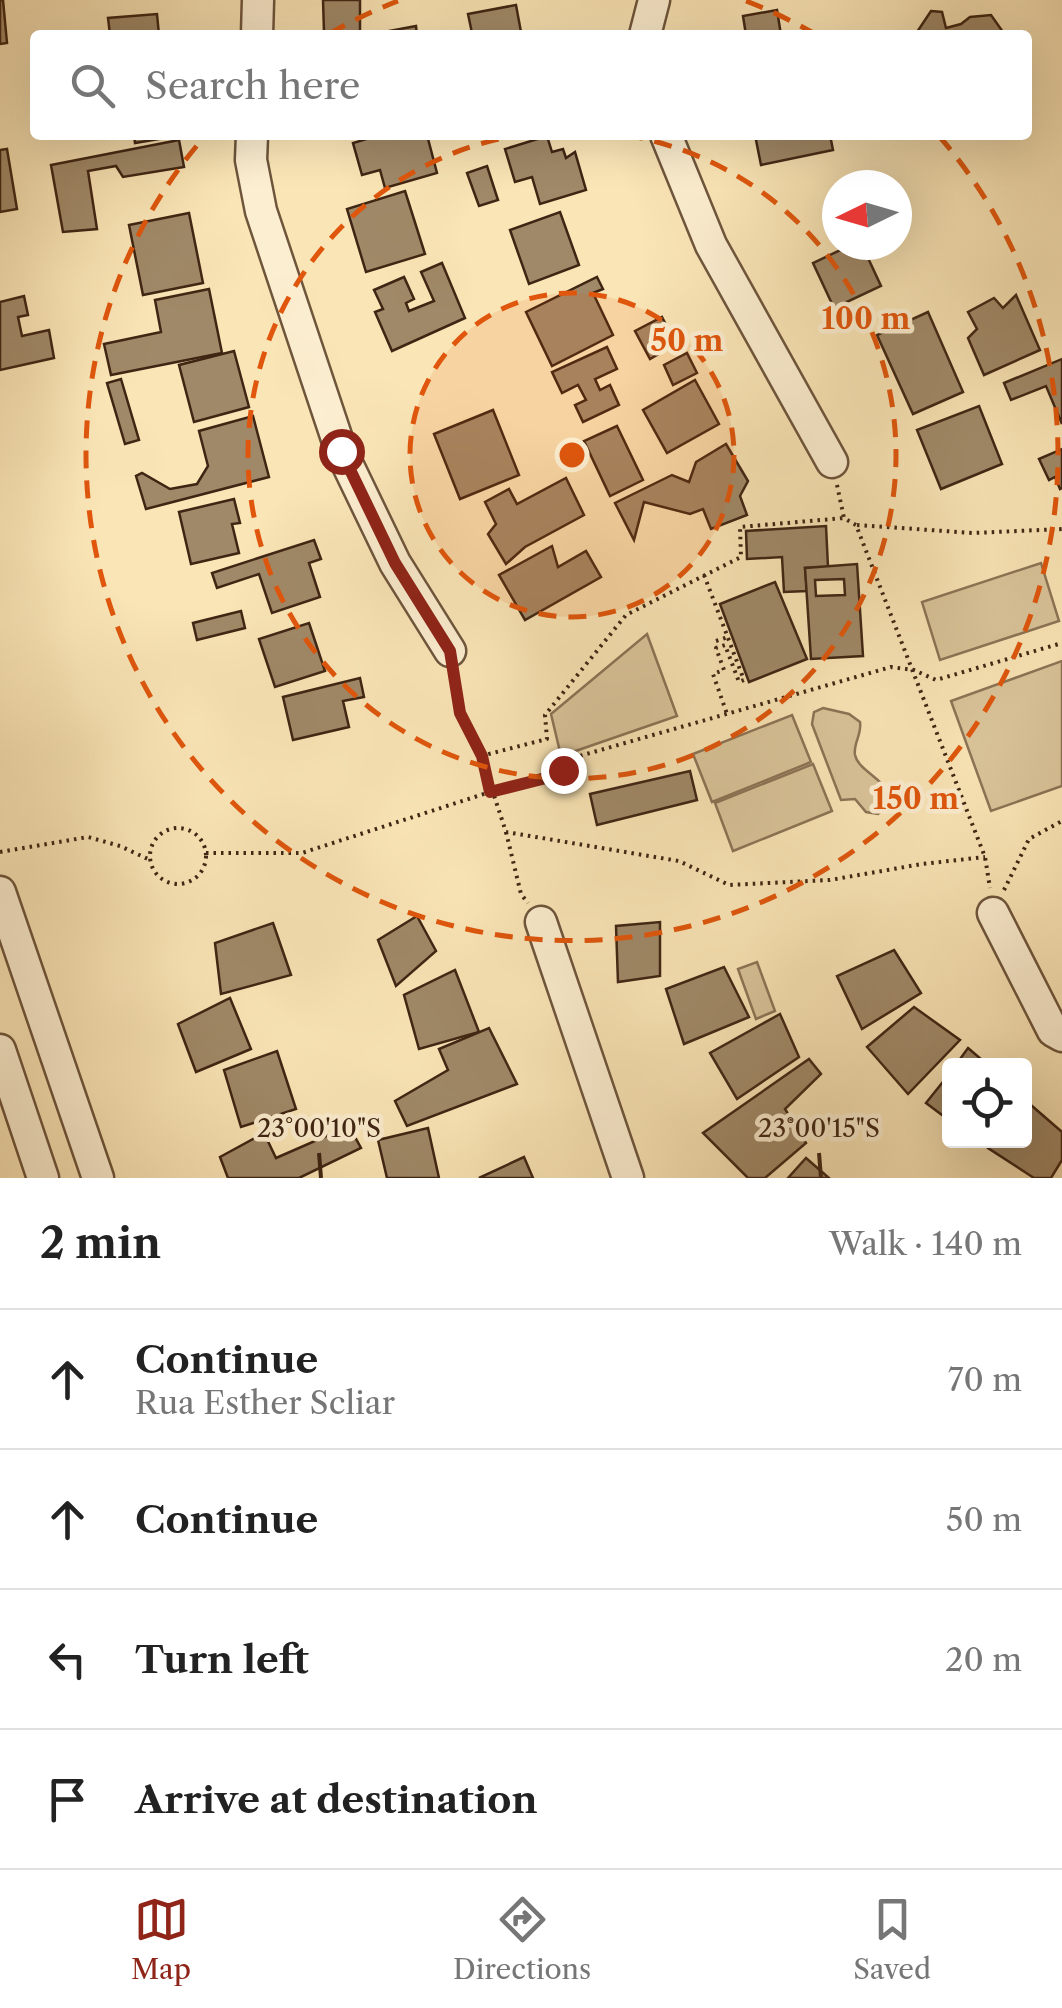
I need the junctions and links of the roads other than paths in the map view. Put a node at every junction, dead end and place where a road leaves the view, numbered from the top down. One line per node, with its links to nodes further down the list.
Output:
1 (258, 0): 3 (street)
2 (654, 0): 4 (street)
3 (257, 30)
4 (646, 30)
5 (252, 140): 8 (street)
6 (668, 140): 7 (street)
7 (832, 462)
8 (450, 651)
9 (0, 892): 15 (street)
10 (994, 912): 12 (street)
11 (541, 922): 16 (street)
12 (1062, 1036)
13 (0, 1050): 14 (street)
14 (43, 1178)
15 (98, 1178)
16 (628, 1178)

